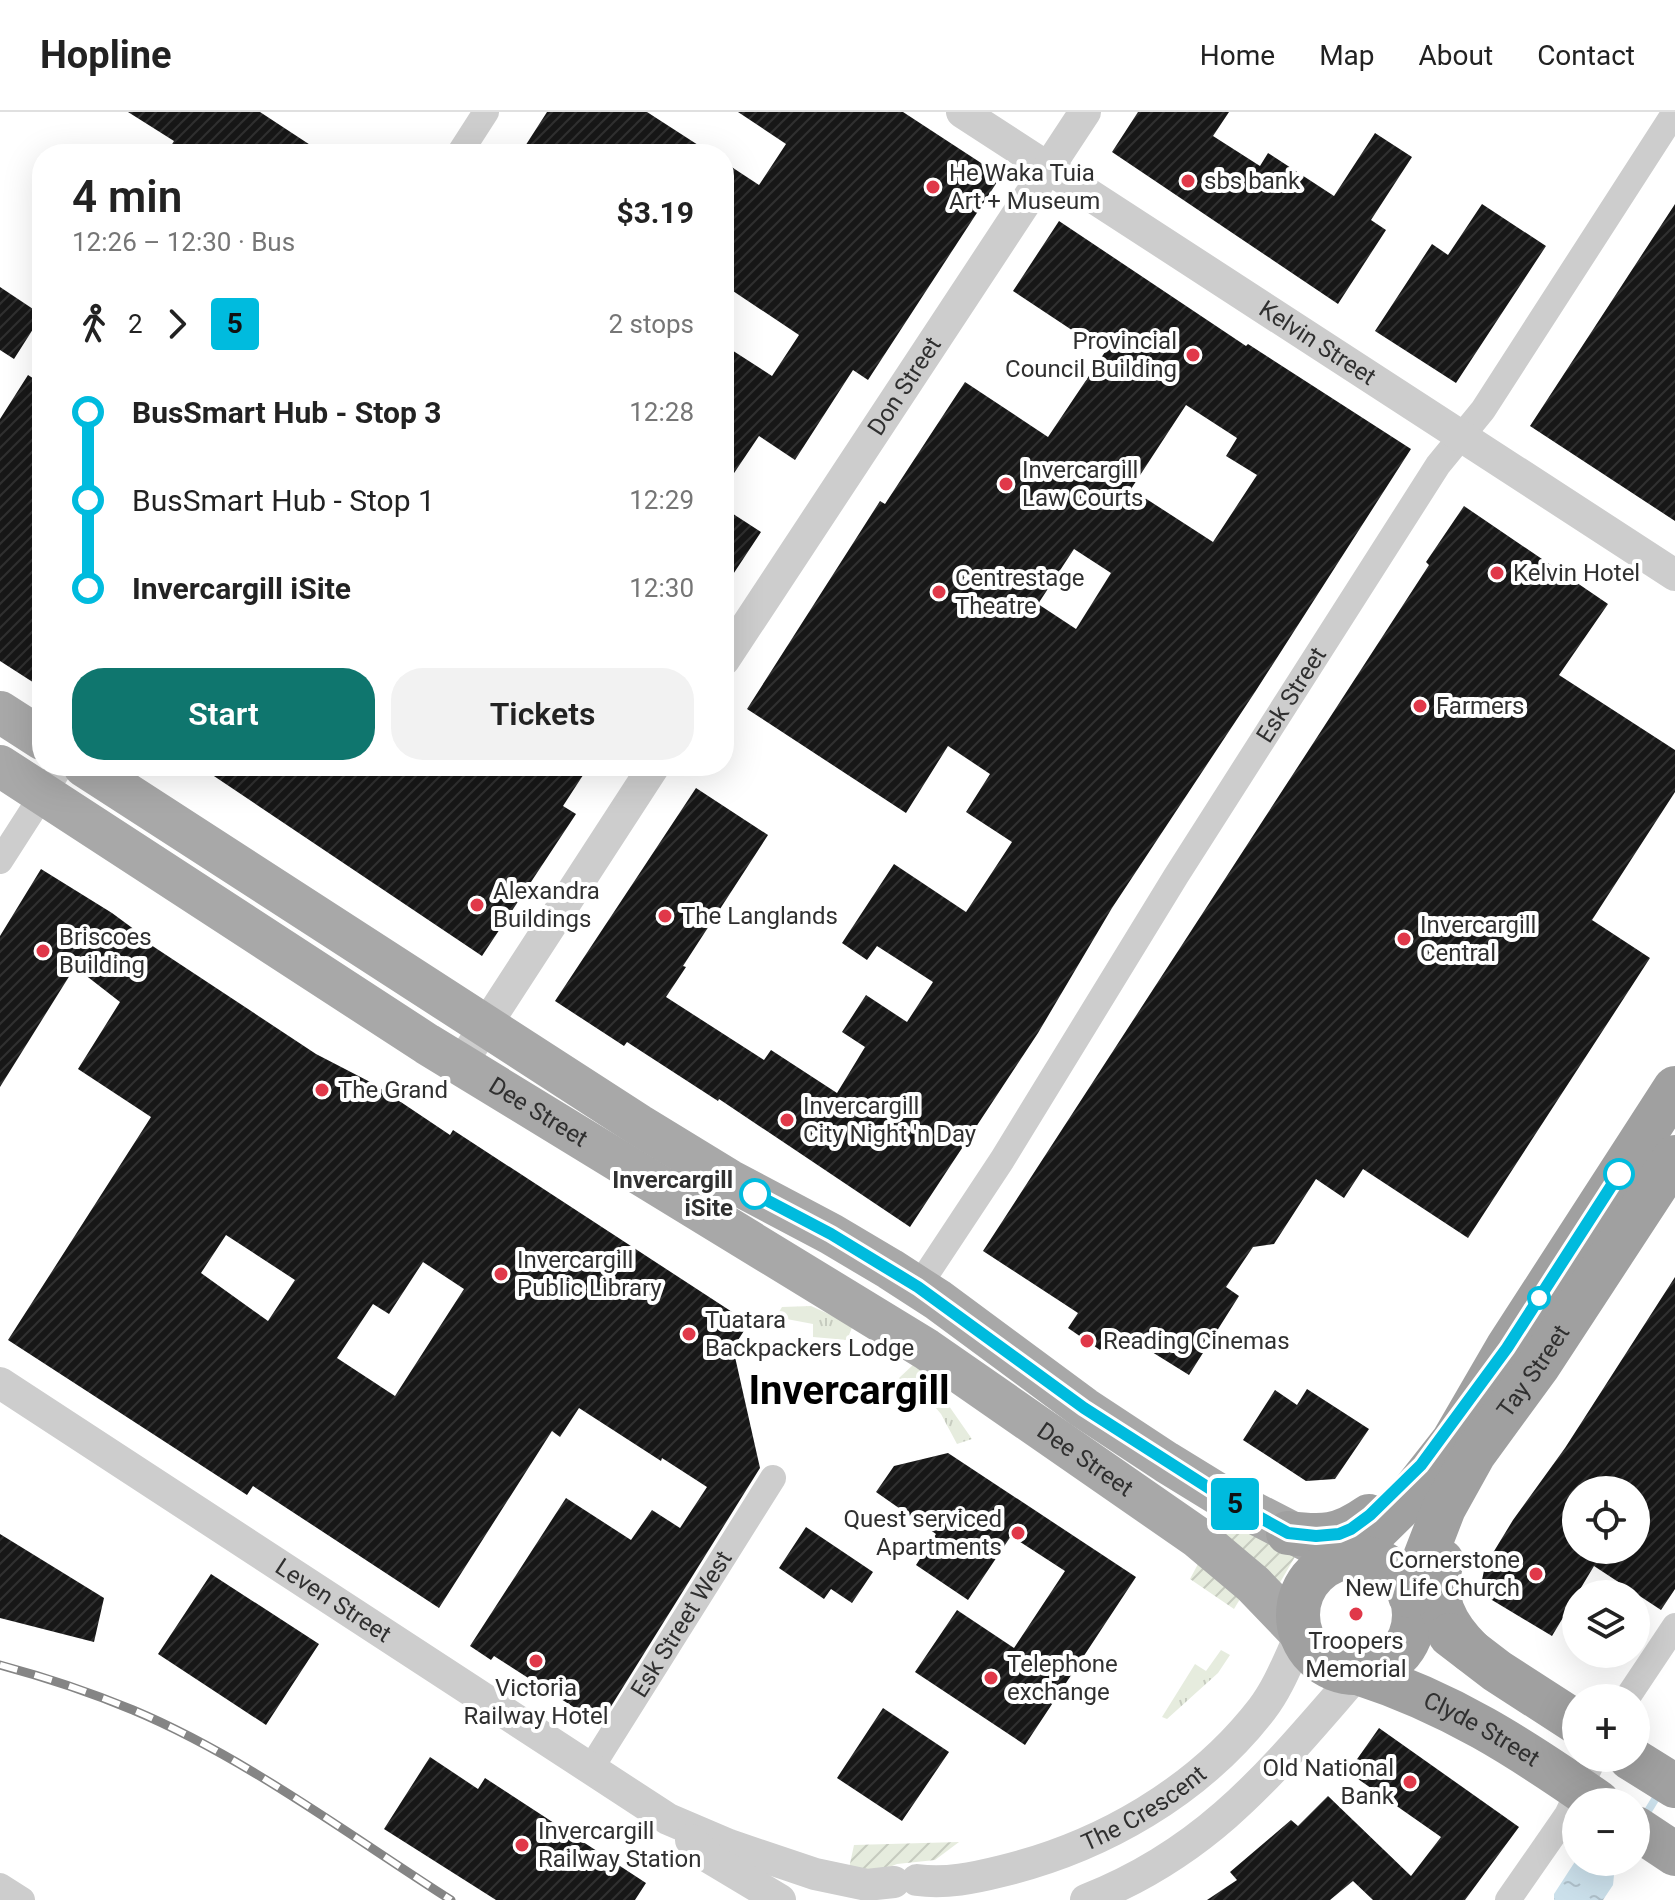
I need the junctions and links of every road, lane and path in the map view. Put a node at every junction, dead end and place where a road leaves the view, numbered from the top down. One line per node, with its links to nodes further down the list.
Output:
1 (486, 112): 5 (street)
2 (962, 112): 6 (street, Kelvin Street)
3 (1085, 112): 6 (street, Don Street)
4 (1675, 112): 7 (street, Esk Street)
5 (465, 144)
6 (1049, 169): 7 (street, Kelvin Street); 9 (street, Don Street)
7 (1461, 437): 8 (street, Kelvin Street); 22 (street, Esk Street)
8 (1675, 575)
9 (734, 645)
10 (0, 712): 11 (main road)
11 (32, 733)
12 (0, 766): 13 (main road, Dee Street)
13 (32, 775)
14 (100, 776): 18 (main road, Dee Street)
15 (647, 776): 18 (street)
16 (52, 780): 17 (street); 19 (main road, Dee Street)
17 (0, 861)
18 (485, 1024): 19 (street); 22 (main road, Dee Street)
19 (460, 1065): 30 (main road, Dee Street)
20 (1675, 1088): 23 (highway, Tay Street)
21 (1675, 1157): 23 (highway, Tay Street)
22 (918, 1287): 26 (main road, Dee Street)
23 (1523, 1356): 26 (highway); 27 (highway, Tay Street); 28 (highway, Tay Street); 31 (highway)
24 (0, 1383): 35 (street, Leven Street)
25 (773, 1478): 35 (street, Esk Street West)
26 (1288, 1533): 27 (main road, Dee Street)
27 (1349, 1557): 28 (highway); 30 (highway)
28 (1410, 1596): 31 (highway); 32 (highway)
29 (1675, 1626): 33 (street)
30 (1301, 1634): 32 (highway); 39 (street, The Crescent)
31 (1471, 1651): 34 (highway)
32 (1358, 1673): 36 (highway, Clyde Street); 43 (street)
33 (1636, 1684)
34 (1562, 1713)
35 (591, 1768): 37 (street, Leven Street)
36 (1591, 1783): 44 (street)
37 (668, 1819): 39 (street, Leven Street); 41 (street, Leven Street)
38 (0, 1886): 40 (street)
39 (894, 1887): 42 (street)
40 (22, 1900)
41 (780, 1900)
42 (946, 1900)
43 (1086, 1900)
44 (1508, 1900)

